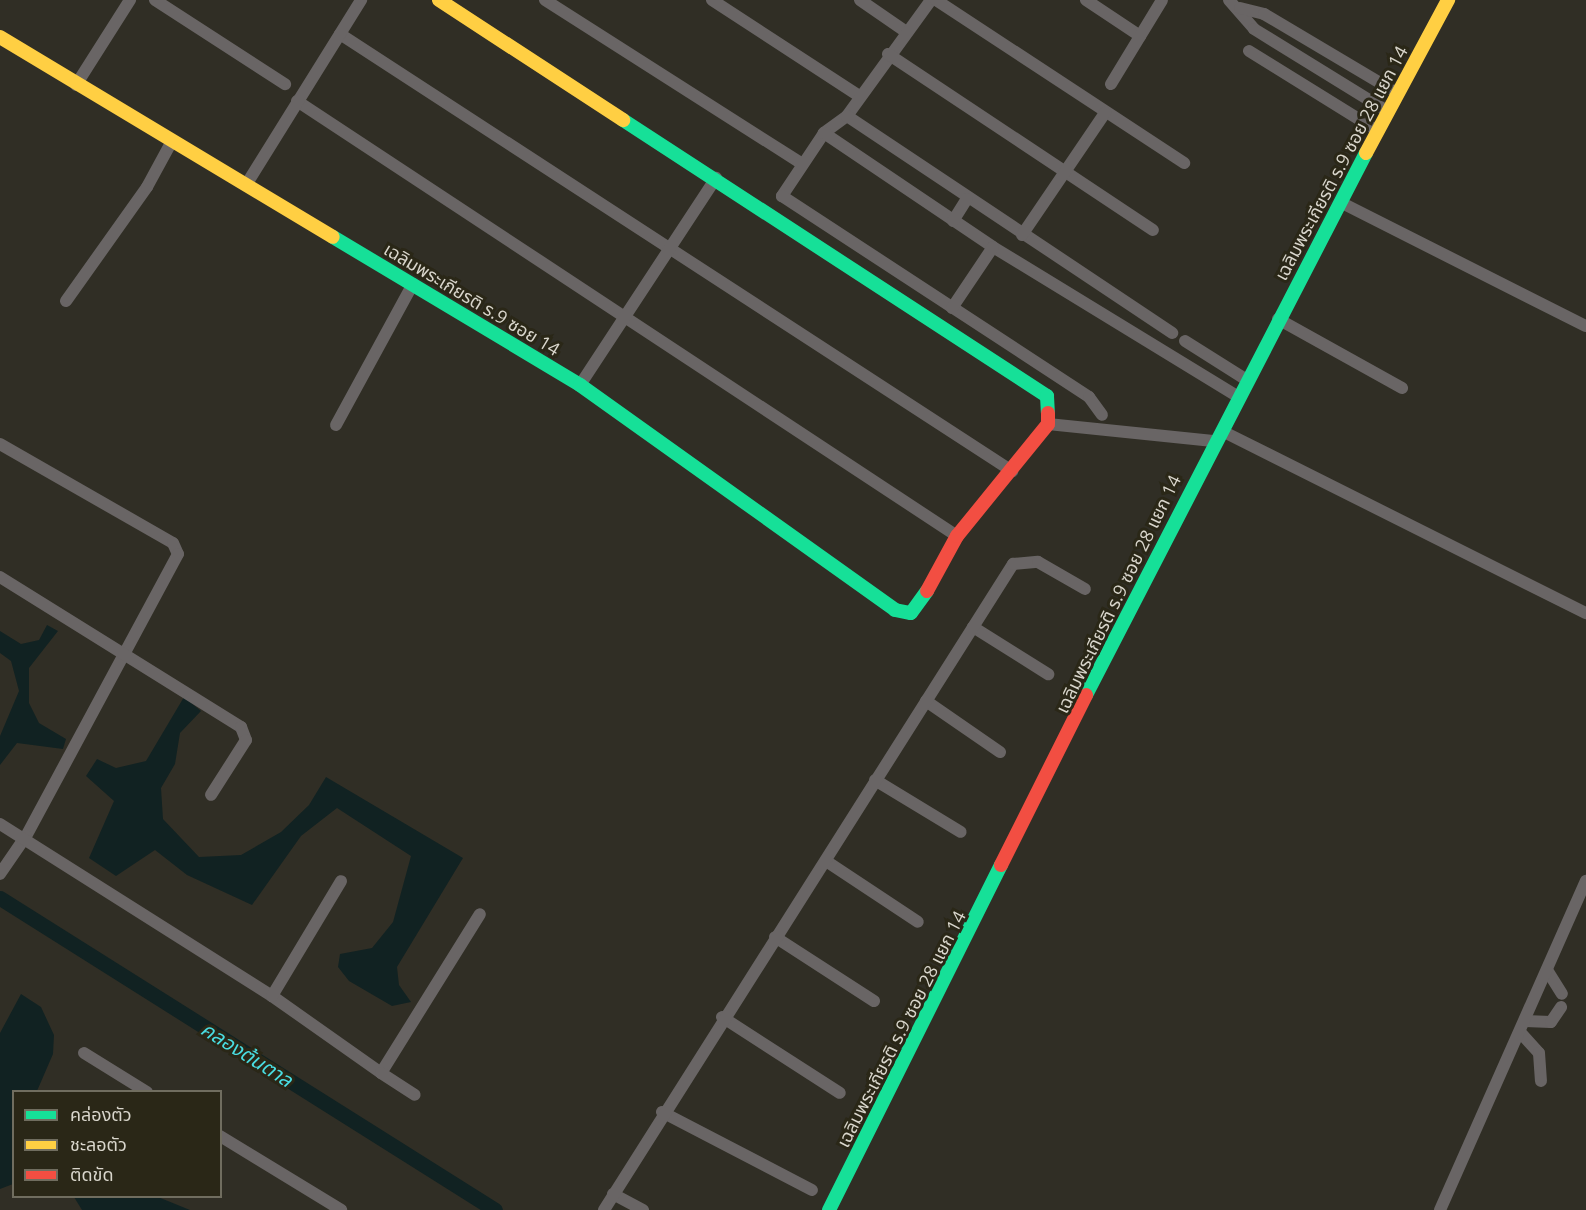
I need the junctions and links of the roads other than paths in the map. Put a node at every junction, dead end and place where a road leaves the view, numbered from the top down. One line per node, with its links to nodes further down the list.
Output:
1 (130, 0): 23 (street)
2 (155, 0): 21 (street)
3 (361, 0): 16 (street)
4 (439, 0): 36 (street)
5 (545, 0): 34 (street)
6 (712, 0): 25 (street)
7 (861, 0): 15 (street)
8 (931, 0): 15 (street)
9 (936, 0): 28 (street)
10 (1086, 0): 17 (street)
11 (1162, 0): 17 (street)
12 (1229, 0): 14 (street)
13 (1448, 0): 24 (street, เฉลิมพระเกียรติ ร.9 ซอย 28 แยก 14)
14 (1240, 8): 24 (street); 27 (street)
15 (906, 31): 20 (street)
16 (340, 34): 26 (street); 44 (street)
17 (1140, 36): 22 (street)
18 (0, 37): 23 (street, เฉลิมพระเกียรติ ร.9 ซอย 14)
19 (1249, 51): 30 (street)
20 (888, 54): 25 (street); 35 (street)
21 (285, 84)
22 (1111, 84)
23 (76, 85): 32 (street, เฉลิมพระเกียรติ ร.9 ซอย 14)
24 (1397, 93): 27 (street, เฉลิมพระเกียรติ ร.9 ซอย 28 แยก 14)
25 (859, 96): 29 (street)
26 (297, 101): 37 (street); 50 (street)
27 (1387, 111): 30 (street, เฉลิมพระเกียรติ ร.9 ซอย 28 แยก 14)
28 (1105, 113): 33 (street); 35 (street)
29 (847, 116): 31 (street); 38 (street)
30 (1378, 130): 39 (street, เฉลิมพระเกียรติ ร.9 ซอย 28 แยก 14)
31 (824, 133): 34 (street); 40 (street)
32 (172, 141): 37 (street, เฉลิมพระเกียรติ ร.9 ซอย 14); 48 (street)
33 (1184, 163)
34 (802, 164): 49 (street)
35 (1065, 174): 41 (street); 42 (street)
36 (716, 178): 44 (street); 60 (street)
37 (246, 185): 47 (street, เฉลิมพระเกียรติ ร.9 ซอย 14)
38 (968, 199): 40 (street); 42 (street)
39 (1340, 202): 51 (street, เฉลิมพระเกียรติ ร.9 ซอย 28 แยก 14); 52 (street)
40 (953, 220): 43 (street)
41 (1153, 230)
42 (1022, 235): 45 (street)
43 (993, 247): 46 (street); 49 (street)
44 (668, 250): 50 (street); 64 (street)
45 (1049, 253): 46 (street); 53 (street)
46 (1036, 273): 58 (street)
47 (413, 284): 56 (street, เฉลิมพระเกียรติ ร.9 ซอย 14); 61 (street)
48 (66, 301)
49 (952, 308): 59 (street)
50 (625, 318): 56 (street); 65 (street)
51 (1278, 319): 55 (street, เฉลิมพระเกียรติ ร.9 ซอย 28 แยก 14); 57 (street)
52 (1586, 326)
53 (1172, 333)
54 (1185, 342): 55 (street)
55 (1245, 379): 58 (street, เฉลิมพระเกียรติ ร.9 ซอย 28 แยก 14)
56 (580, 385): 65 (street, เฉลิมพระเกียรติ ร.9 ซอย 14)
57 (1402, 388)
58 (1237, 396): 62 (street, เฉลิมพระเกียรติ ร.9 ซอย 28 แยก 14)
59 (1102, 415)
60 (1048, 424): 62 (street); 64 (street)
61 (336, 425)
62 (1218, 436): 68 (street); 108 (street, เฉลิมพระเกียรติ ร.9 ซอย 28 แยก 14)
63 (0, 444): 70 (street)
64 (1012, 471): 65 (street)
65 (957, 536)
66 (0, 577): 70 (street)
67 (1085, 589): 69 (street)
68 (1586, 613)
69 (973, 627): 71 (street); 72 (street)
70 (124, 656): 75 (street); 78 (street)
71 (1048, 674)
72 (926, 701): 73 (street); 74 (street)
73 (1000, 752)
74 (875, 780): 77 (street); 79 (street)
75 (211, 795)
76 (0, 824): 78 (street)
77 (961, 832)
78 (26, 836): 80 (street); 88 (street)
79 (826, 861): 84 (street); 85 (street)
80 (0, 874)
81 (341, 881): 88 (street)
82 (1586, 881): 86 (street)
83 (480, 914): 94 (street)
84 (918, 922)
85 (775, 937): 89 (street); 91 (street)
86 (1547, 970): 87 (street); 92 (street)
87 (1562, 994)
88 (272, 996): 94 (street)
89 (874, 1000)
90 (1561, 1007): 92 (street)
91 (722, 1017): 97 (street); 99 (street)
92 (1522, 1026): 95 (street); 109 (street)
93 (84, 1053): 96 (street)
94 (381, 1073): 98 (street)
95 (1541, 1081)
96 (144, 1090)
97 (840, 1093)
98 (414, 1095)
99 (662, 1112): 101 (street); 102 (street)
100 (222, 1137): 103 (street)
101 (812, 1190)
102 (612, 1194): 106 (street); 107 (street)
103 (323, 1198): 104 (street); 105 (street)
104 (317, 1210)
105 (341, 1210)
106 (604, 1210)
107 (643, 1210)
108 (829, 1210)
109 (1440, 1210)

